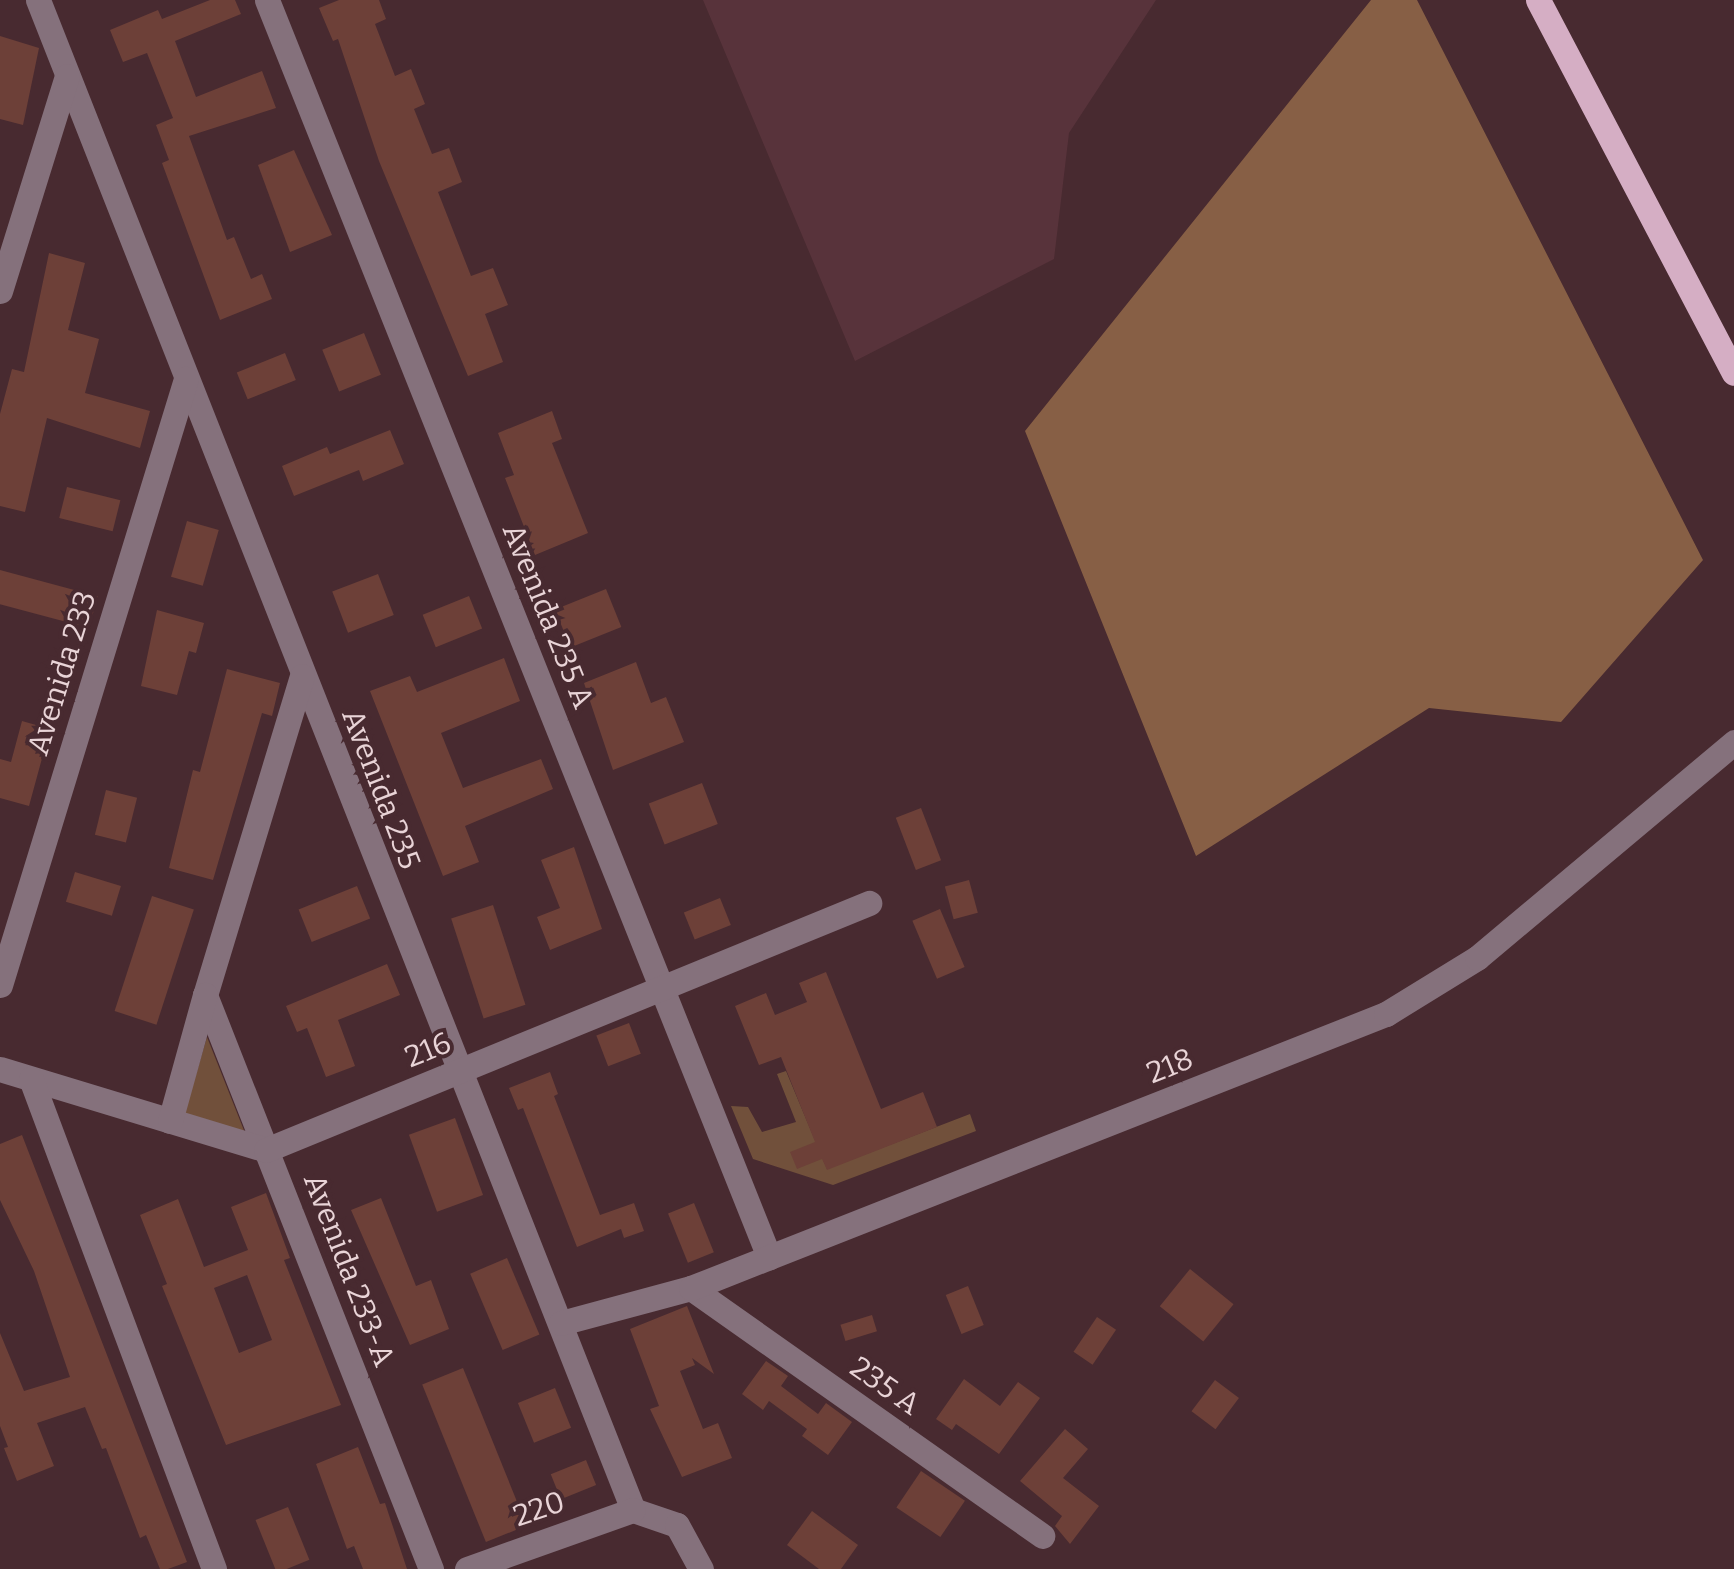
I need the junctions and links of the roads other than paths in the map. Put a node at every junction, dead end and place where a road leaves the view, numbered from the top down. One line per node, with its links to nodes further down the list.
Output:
1 (38, 0): 4 (street, Avenida 235)
2 (267, 0): 12 (street, Avenida 235 A)
3 (1538, 0): 6 (main road)
4 (67, 76): 5 (street); 7 (street, Avenida 235)
5 (0, 291)
6 (1734, 373)
7 (186, 379): 8 (street, Avenida 235); 11 (street, Avenida 233)
8 (302, 676): 13 (street); 15 (street, Avenida 235)
9 (1734, 742): 19 (street, 218)
10 (869, 902): 12 (street, 216)
11 (0, 985)
12 (662, 989): 15 (street, 216); 19 (street, Avenida 235 A)
13 (205, 995): 17 (street); 18 (street, Avenida 233-A)
14 (0, 1070): 16 (street)
15 (458, 1074): 18 (street, 216); 21 (street, Avenida 235)
16 (31, 1079): 17 (street); 24 (street)
17 (170, 1121): 18 (street)
18 (266, 1150): 25 (street, Avenida 233-A)
19 (769, 1257): 20 (street, 218)
20 (691, 1288): 21 (street, 218); 23 (street, 235 A)
21 (561, 1323): 22 (street, Avenida 235)
22 (633, 1510): 26 (street, 220); 27 (street)
23 (1042, 1536)
24 (214, 1569)
25 (431, 1569)
26 (467, 1569)
27 (701, 1569)

